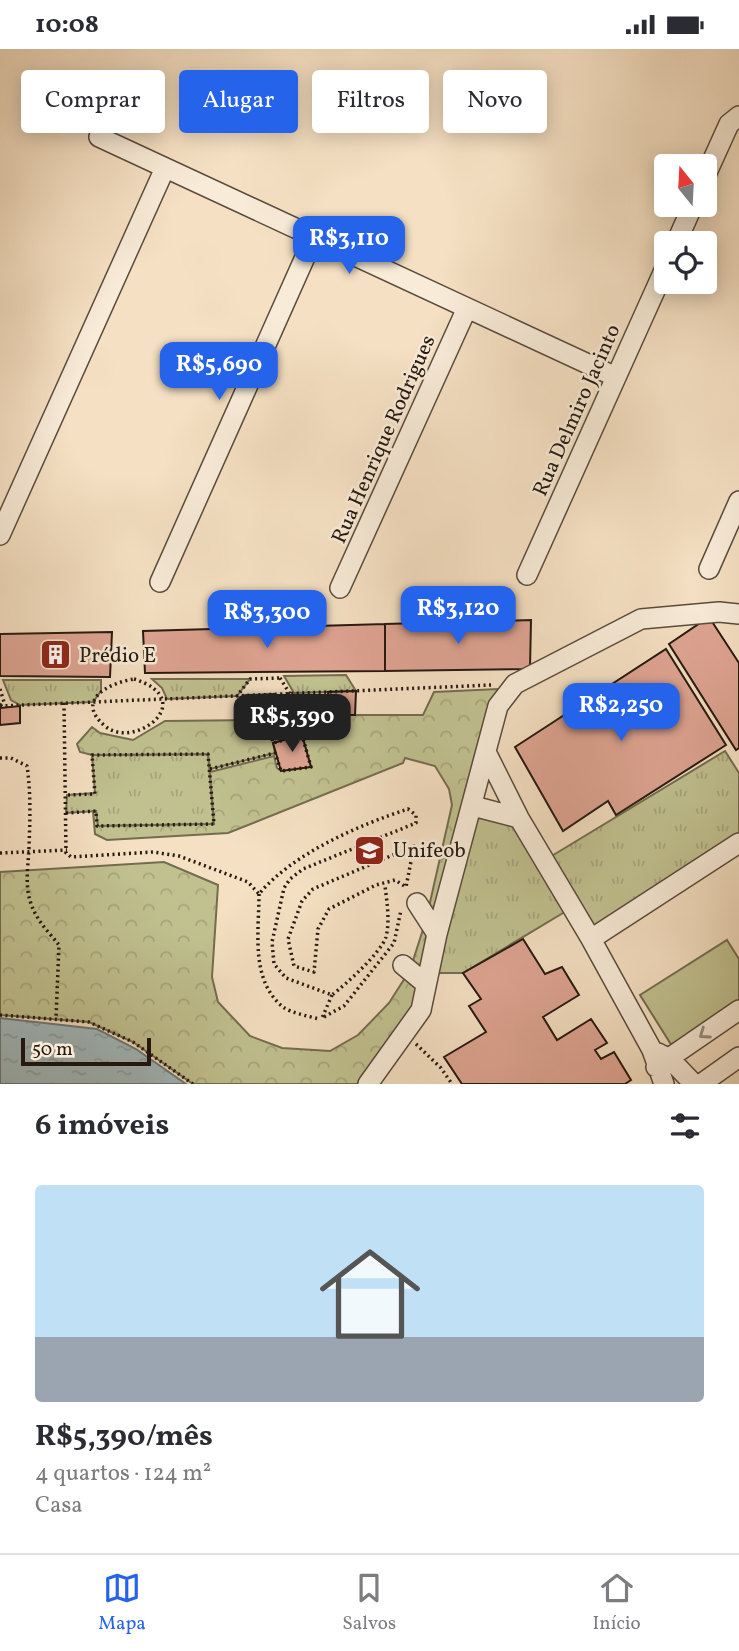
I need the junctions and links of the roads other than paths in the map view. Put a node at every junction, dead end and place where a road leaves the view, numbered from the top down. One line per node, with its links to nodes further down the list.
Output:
1 (739, 116): 3 (street)
2 (99, 137): 4 (street)
3 (715, 154)
4 (165, 168): 5 (street); 10 (street)
5 (314, 237): 7 (street); 13 (street)
6 (654, 293): 8 (street, Rua Delmiro Jacinto)
7 (467, 308): 8 (street); 14 (street, Rua Henrique Rodrigues)
8 (616, 377): 12 (street, Rua Delmiro Jacinto)
9 (739, 501): 11 (street)
10 (0, 535)
11 (709, 569)
12 (527, 575)
13 (160, 582)
14 (340, 588)
15 (739, 614): 16 (street)
16 (486, 753): 17 (street); 18 (street)
17 (472, 806): 18 (street); 21 (street)
18 (519, 818): 22 (street)
19 (739, 843): 22 (street)
20 (412, 895): 21 (street)
21 (437, 934): 24 (street)
22 (591, 939): 27 (street)
23 (403, 965): 24 (street)
24 (426, 984): 28 (street)
25 (739, 1010): 27 (street, one-way to 27)
26 (739, 1057): 30 (street)
27 (660, 1065): 29 (street)
28 (368, 1084)
29 (694, 1084)
30 (701, 1084)

